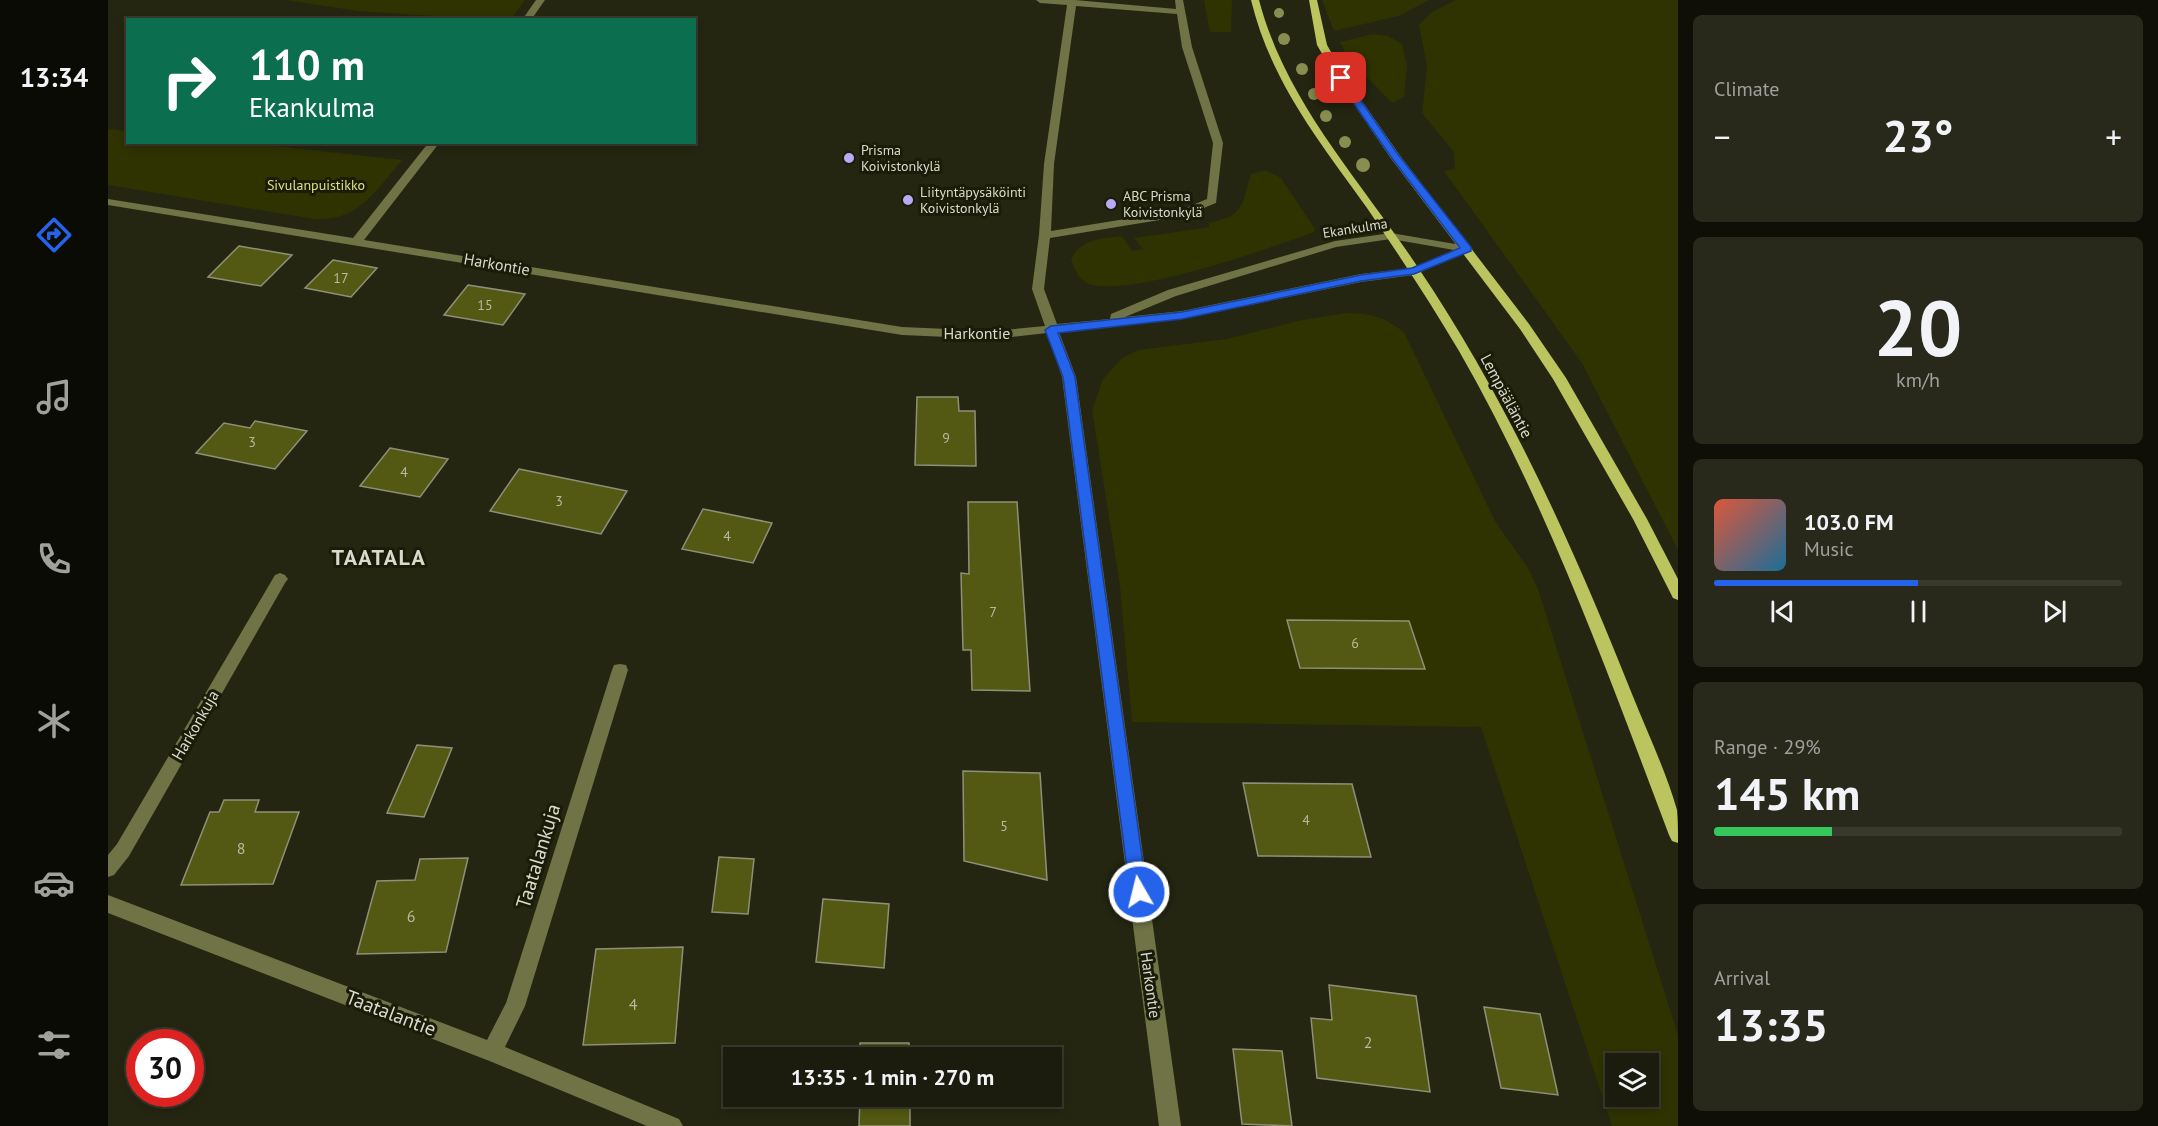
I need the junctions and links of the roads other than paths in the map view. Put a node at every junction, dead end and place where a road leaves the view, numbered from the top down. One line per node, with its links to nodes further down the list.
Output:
1 (541, 0): 7 (street)
2 (1040, 0): 5 (street)
3 (1256, 0): 11 (main road, Lempääläntie)
4 (1313, 0): 13 (main road)
5 (1072, 2): 6 (street); 10 (street)
6 (1180, 5): 10 (street)
7 (528, 18)
8 (433, 144): 12 (street)
9 (108, 202): 12 (street, Harkontie)
10 (1045, 235): 16 (street)
11 (1391, 236): 13 (street, Ekankulma); 14 (main road, Lempääläntie); 15 (street, Ekankulma)
12 (357, 241): 16 (street, Harkontie)
13 (1467, 249): 14 (street, Ekankulma); 18 (main road)
14 (1414, 271): 15 (street, Ekankulma); 20 (main road, Lempääläntie)
15 (1101, 323): 16 (street, Ekankulma)
16 (1051, 330): 25 (street, Harkontie)
17 (280, 579): 21 (street, Harkonkuja)
18 (1678, 594)
19 (620, 670): 23 (street, Taatalankuja)
20 (1678, 835)
21 (108, 869)
22 (108, 904): 23 (street, Taatalantie)
23 (492, 1052): 24 (street, Taatalantie)
24 (672, 1126)
25 (1170, 1126)

